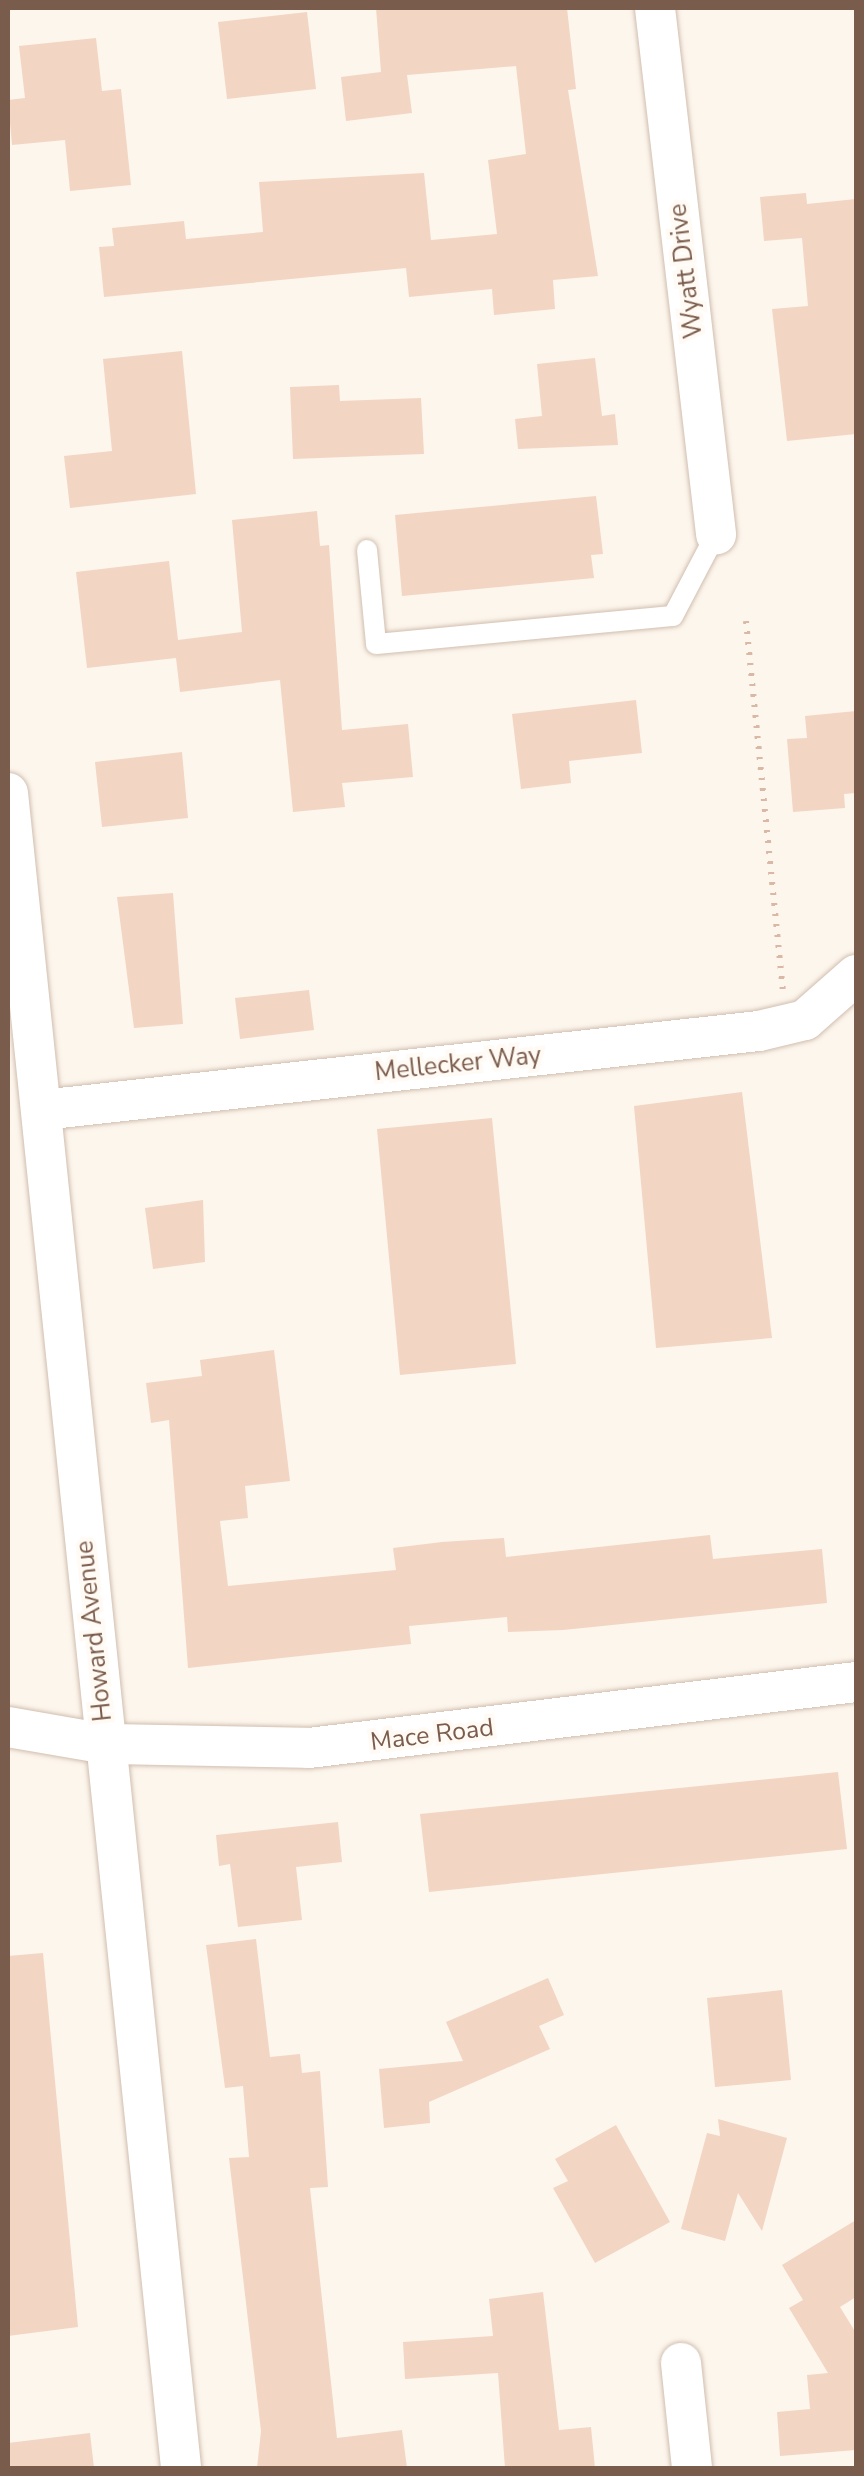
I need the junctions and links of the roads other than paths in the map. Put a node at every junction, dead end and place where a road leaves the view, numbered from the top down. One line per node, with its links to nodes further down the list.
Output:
1 (655, 8): 2 (street, Wyatt Drive)
2 (716, 534): 3 (lane)
3 (367, 550)
4 (8, 793): 6 (street, Howard Avenue)
5 (856, 975): 6 (street, Mellecker Way)
6 (42, 1110): 9 (street, Howard Avenue)
7 (856, 1682): 9 (street, Mace Road)
8 (8, 1727): 9 (street, Mace Road)
9 (106, 1744): 11 (street, Howard Avenue)
10 (681, 2364): 12 (street)
11 (181, 2468)
12 (692, 2468)

